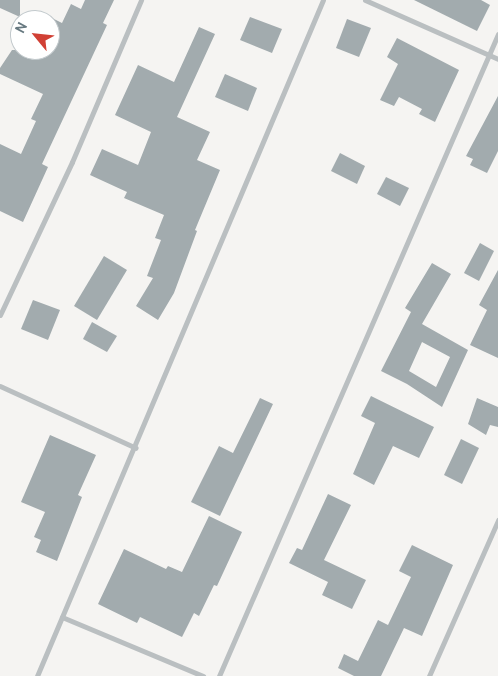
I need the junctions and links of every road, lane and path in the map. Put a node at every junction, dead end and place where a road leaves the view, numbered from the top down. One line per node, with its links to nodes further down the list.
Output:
1 (141, 0): 7 (street)
2 (323, 0): 9 (street)
3 (366, 0): 5 (street)
4 (498, 34): 5 (street)
5 (489, 55): 6 (street); 14 (street)
6 (498, 59)
7 (0, 315)
8 (0, 386): 9 (street)
9 (136, 448): 11 (street)
10 (498, 520): 15 (street)
11 (62, 617): 12 (street); 13 (street)
12 (37, 676)
13 (203, 676)
14 (219, 676)
15 (430, 676)

